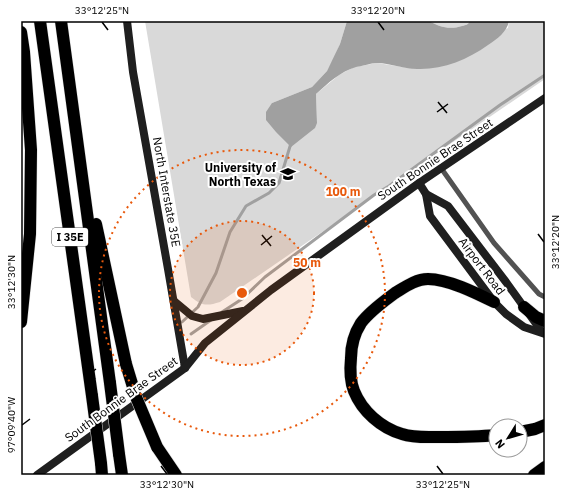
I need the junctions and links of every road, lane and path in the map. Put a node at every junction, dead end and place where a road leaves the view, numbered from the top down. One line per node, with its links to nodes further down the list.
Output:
1 (40, 21): 7 (highway, I 35E)
2 (61, 21): 6 (highway, I 35E)
3 (127, 21): 13 (main road, North Interstate 35E)
4 (21, 32): 17 (highway)
5 (545, 98): 9 (main road, South Bonnie Brae Street)
6 (73, 114): 26 (highway, I 35E, bridge); 27 (highway, bridge)
7 (53, 116): 8 (highway); 24 (highway, I 35E, bridge)
8 (54, 152)
9 (441, 168): 10 (main road, South Bonnie Brae Street); 12 (lane)
10 (419, 183): 11 (main road, Airport Road); 16 (main road, South Bonnie Brae Street)
11 (426, 194): 14 (main road, Airport Road); 15 (main road, Airport Road)
12 (545, 297)
13 (174, 301): 16 (main road); 19 (main road, North Interstate 35E)
14 (494, 302): 18 (main road, Airport Road); 22 (highway)
15 (524, 307): 18 (highway)
16 (244, 310): 19 (main road, South Bonnie Brae Street)
17 (21, 322)
18 (544, 329)
19 (185, 368): 25 (main road, South Bonnie Brae Street)
20 (545, 425): 21 (highway)
21 (528, 430)
22 (488, 435)
23 (545, 468): 28 (highway)
24 (101, 469)
25 (36, 475)
26 (122, 475)
27 (176, 475)
28 (534, 475)

